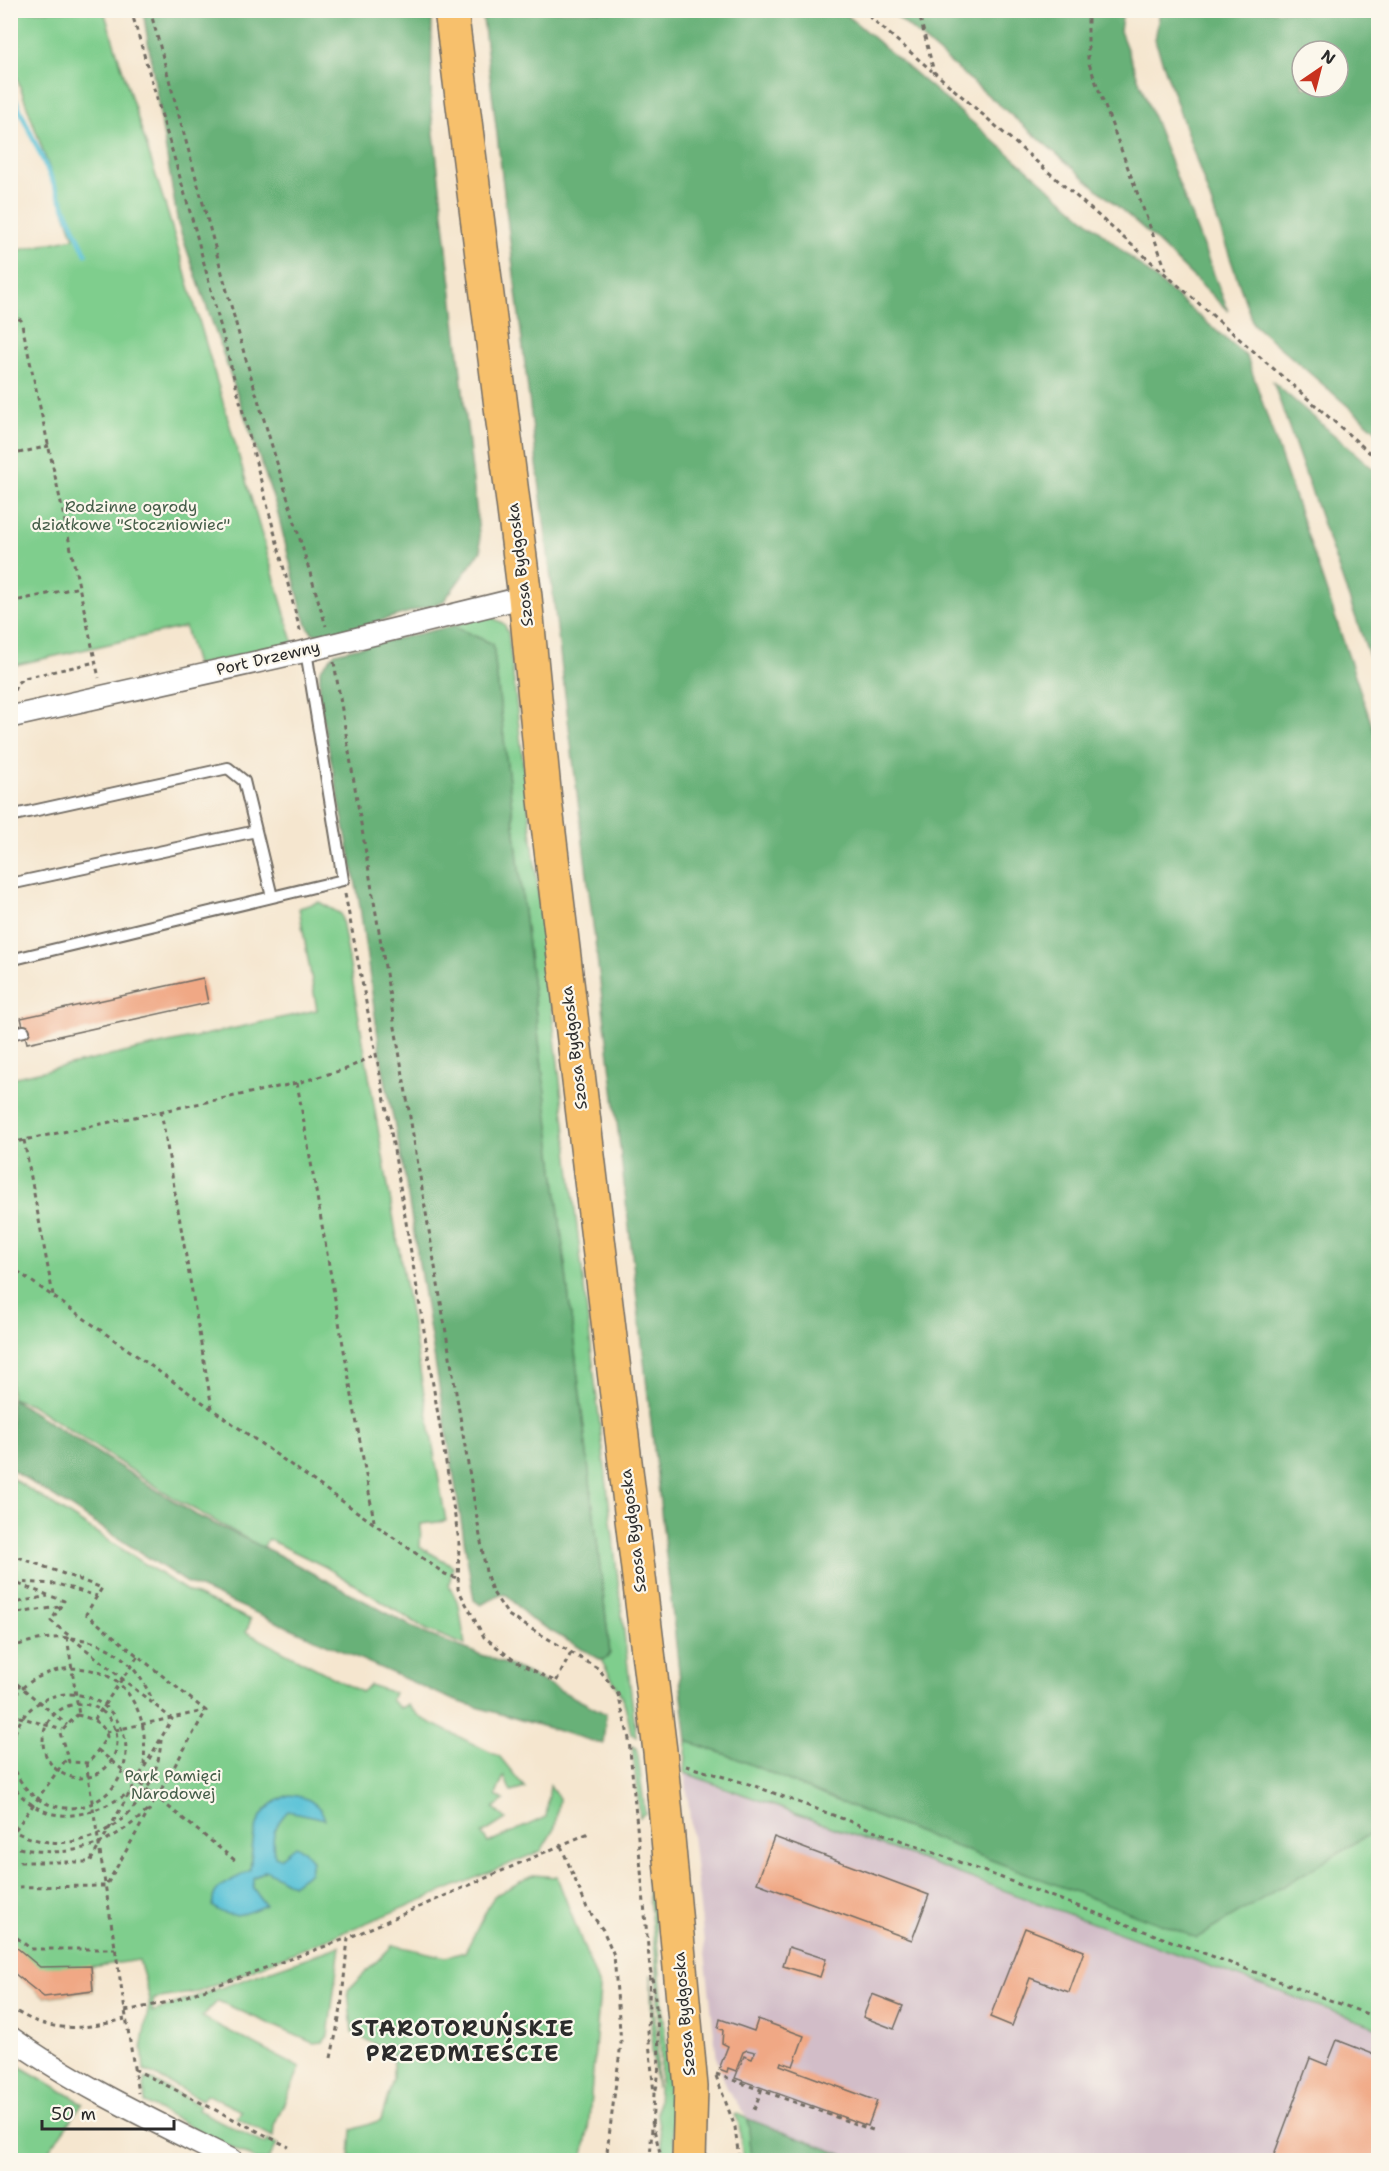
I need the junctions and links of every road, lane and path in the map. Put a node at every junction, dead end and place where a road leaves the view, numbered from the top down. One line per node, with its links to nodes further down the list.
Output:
1 (131, 10): 17 (path)
2 (150, 10): 16 (path)
3 (452, 10): 14 (main road, Szosa Bydgoska)
4 (862, 10): 7 (path)
5 (918, 10): 7 (path)
6 (1088, 10): 8 (path)
7 (934, 72): 8 (path)
8 (1169, 277): 12 (path)
9 (10, 315): 10 (path)
10 (49, 446): 11 (path); 13 (path)
11 (10, 455)
12 (1378, 460)
13 (80, 586): 15 (path); 18 (path)
14 (525, 597): 16 (street, Port Drzewny); 120 (main road, Szosa Bydgoska)
15 (10, 602)
16 (331, 644): 17 (street, Port Drzewny); 48 (path)
17 (306, 651): 19 (street, Port Drzewny); 23 (lane)
18 (96, 662): 19 (path); 20 (path)
19 (102, 695): 20 (street, Port Drzewny)
20 (12, 716)
21 (10, 816): 22 (lane)
22 (256, 831): 24 (lane); 25 (lane)
23 (342, 880): 25 (lane); 29 (path)
24 (10, 884)
25 (272, 897): 26 (lane)
26 (10, 960)
27 (24, 1031): 28 (lane)
28 (10, 1034)
29 (377, 1054): 30 (path); 39 (path)
30 (297, 1083): 31 (path); 37 (path)
31 (161, 1111): 32 (path); 36 (path)
32 (24, 1140): 33 (path); 35 (path)
33 (10, 1143)
34 (10, 1266): 35 (path)
35 (54, 1296): 36 (path)
36 (213, 1408): 37 (path)
37 (374, 1523): 39 (path)
38 (10, 1554): 42 (path)
39 (457, 1578): 48 (path)
40 (11, 1582): 41 (path); 42 (path)
41 (49, 1596): 43 (path); 44 (path)
42 (97, 1596): 49 (path)
43 (10, 1604)
44 (60, 1607): 45 (path); 46 (path)
45 (10, 1614)
46 (68, 1635): 47 (path); 50 (path); 51 (path); 52 (path)
47 (10, 1648)
48 (571, 1653): 112 (path)
49 (138, 1656): 50 (path); 63 (path)
50 (131, 1665): 52 (path); 60 (path)
51 (72, 1667): 54 (path); 55 (path); 56 (path)
52 (123, 1677): 54 (path); 60 (path)
53 (10, 1678): 55 (path)
54 (118, 1685): 61 (path); 72 (path)
55 (21, 1687): 57 (path); 58 (path)
56 (76, 1694): 58 (path); 59 (path); 61 (path)
57 (10, 1701)
58 (39, 1702): 64 (path); 67 (path)
59 (77, 1703): 62 (path); 64 (path); 66 (path)
60 (154, 1703): 68 (path)
61 (104, 1705): 62 (path); 73 (path)
62 (101, 1709): 69 (path); 75 (path)
63 (206, 1711): 68 (path); 91 (path)
64 (54, 1713): 70 (path); 71 (path)
65 (10, 1714): 67 (path)
66 (79, 1715): 69 (path); 71 (path)
67 (23, 1718): 70 (path); 92 (path)
68 (172, 1719): 72 (path); 77 (path)
69 (94, 1720): 76 (path)
70 (46, 1725): 74 (path); 85 (path)
71 (67, 1725): 74 (path)
72 (143, 1725): 73 (path); 82 (path)
73 (121, 1729): 75 (path); 83 (path)
74 (62, 1730): 79 (path)
75 (115, 1730): 76 (path); 80 (path)
76 (106, 1732): 78 (path)
77 (161, 1738): 82 (path); 89 (path)
78 (98, 1750): 80 (path); 81 (path)
79 (68, 1757): 81 (path); 85 (path)
80 (112, 1760): 83 (path); 86 (path)
81 (86, 1763): 86 (path)
82 (144, 1768): 87 (path)
83 (123, 1770): 87 (path); 93 (path)
84 (680, 1770): 115 (path)
85 (58, 1771): 86 (path); 92 (path)
86 (88, 1777): 93 (path)
87 (136, 1781): 89 (path); 90 (path)
88 (10, 1782): 94 (path)
89 (148, 1790): 91 (path); 97 (path)
90 (130, 1792): 96 (path); 97 (path)
91 (157, 1797): 95 (path); 106 (path)
92 (38, 1799): 93 (path); 94 (path)
93 (93, 1803): 96 (path)
94 (33, 1805): 96 (path); 98 (path)
95 (151, 1806): 102 (path); 107 (path)
96 (94, 1812): 100 (path)
97 (110, 1827): 100 (path); 102 (path)
98 (12, 1830): 100 (path); 101 (path)
99 (589, 1833): 104 (path)
100 (97, 1835): 102 (path)
101 (10, 1837)
102 (100, 1843): 103 (path); 105 (path); 107 (path)
103 (10, 1846)
104 (561, 1846): 110 (path); 129 (path)
105 (10, 1862)
106 (237, 1862)
107 (106, 1886): 108 (path); 111 (path)
108 (10, 1887)
109 (10, 1932): 111 (path)
110 (348, 1938): 114 (path); 118 (path)
111 (115, 1949): 114 (path)
112 (650, 1969): 122 (path); 122 (path)
113 (10, 2007): 116 (path)
114 (124, 2011): 116 (path)
115 (1378, 2018)
116 (125, 2019): 119 (path)
117 (10, 2037): 123 (street)
118 (331, 2058)
119 (134, 2069): 123 (path); 127 (path)
120 (691, 2087): 132 (main road, Szosa Bydgoska); 133 (main road, Szosa Bydgoska)
121 (761, 2091): 124 (path); 126 (path); 134 (path)
122 (654, 2094): 125 (path)
123 (131, 2108): 128 (street)
124 (754, 2110)
125 (652, 2122): 130 (path); 131 (path)
126 (875, 2131)
127 (289, 2147)
128 (232, 2160)
129 (606, 2160)
130 (650, 2160)
131 (662, 2160)
132 (689, 2160)
133 (708, 2160)
134 (739, 2160)

